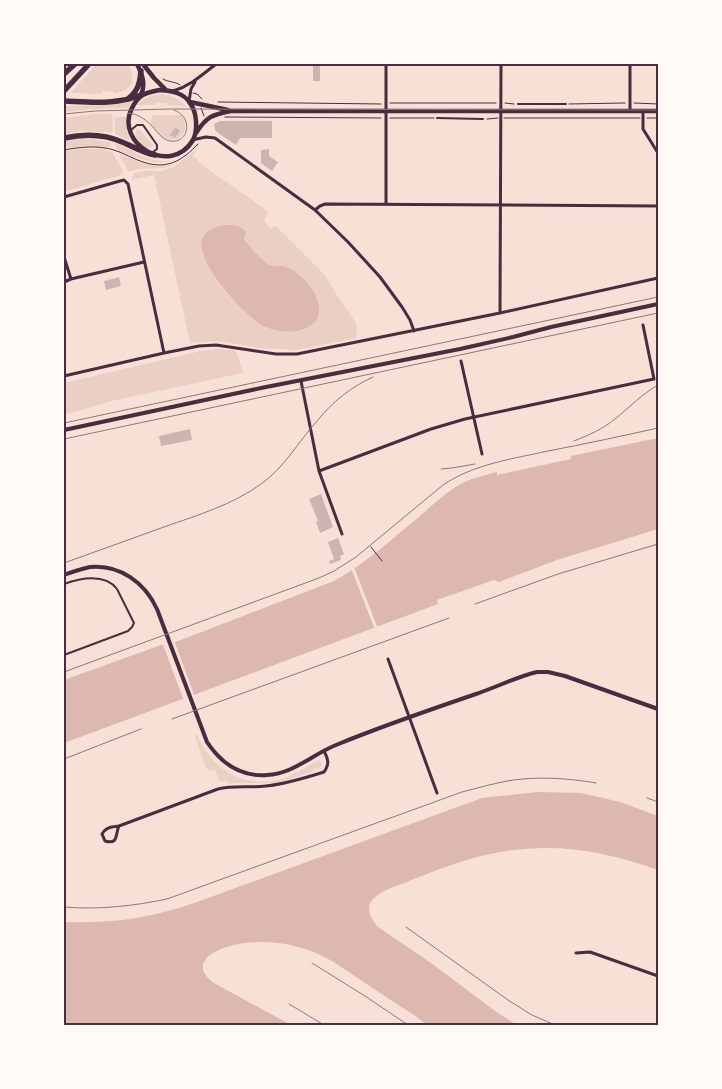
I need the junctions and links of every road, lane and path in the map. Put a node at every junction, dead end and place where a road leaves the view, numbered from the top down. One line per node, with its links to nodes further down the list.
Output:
1 (75, 64): 10 (highway)
2 (89, 64): 14 (highway)
3 (137, 64): 9 (main road)
4 (143, 64): 15 (main road)
5 (216, 64): 12 (street)
6 (386, 64): 23 (street)
7 (501, 64): 24 (street)
8 (630, 64): 25 (street)
9 (140, 71): 17 (main road); 18 (highway)
10 (64, 74)
11 (163, 79): 13 (path)
12 (195, 81): 16 (street); 20 (street)
13 (168, 82)
14 (64, 90)
15 (166, 90): 16 (main road); 17 (main road)
16 (173, 92): 20 (main road)
17 (141, 95): 18 (highway); 44 (main road)
18 (126, 100): 19 (highway)
19 (64, 101)
20 (190, 102): 26 (main road); 45 (main road)
21 (206, 102): 26 (path)
22 (213, 102): 23 (path)
23 (386, 103): 24 (path); 31 (street)
24 (501, 103): 27 (path); 32 (street)
25 (630, 103): 28 (path); 29 (path); 33 (street)
26 (200, 104): 30 (main road); 43 (path)
27 (518, 104): 28 (lane)
28 (566, 104)
29 (658, 104)
30 (231, 110): 31 (main road); 43 (main road)
31 (386, 111): 32 (main road); 37 (street)
32 (501, 111): 33 (main road); 40 (street)
33 (630, 111): 34 (main road)
34 (643, 111): 35 (main road); 41 (street)
35 (658, 111)
36 (220, 117): 37 (path)
37 (386, 118): 38 (path); 53 (street)
38 (437, 118): 39 (lane)
39 (483, 118): 40 (path)
40 (501, 118): 41 (path); 54 (street)
41 (643, 118): 42 (path); 49 (street)
42 (658, 118)
43 (206, 119): 45 (main road)
44 (130, 132): 50 (main road); 50 (lane)
45 (196, 132): 47 (main road)
46 (64, 138): 50 (highway)
47 (192, 140): 50 (main road); 56 (street)
48 (64, 150): 51 (path)
49 (658, 153)
50 (153, 154)
51 (182, 158)
52 (64, 197): 58 (street)
53 (386, 204): 54 (street); 56 (street)
54 (501, 205): 55 (street); 63 (street)
55 (658, 206)
56 (315, 210): 65 (street)
57 (64, 257): 60 (street)
58 (144, 262): 60 (street); 66 (street)
59 (658, 278): 63 (street)
60 (71, 279): 61 (street)
61 (64, 282)
62 (658, 304): 69 (street)
63 (500, 313): 65 (street)
64 (643, 325): 70 (street)
65 (414, 331): 66 (street)
66 (164, 352): 68 (street)
67 (461, 361): 70 (street)
68 (64, 376)
69 (301, 381): 71 (street); 73 (street)
70 (474, 417): 72 (street); 73 (street)
71 (64, 430)
72 (482, 454)
73 (319, 471): 74 (street)
74 (342, 534)
75 (371, 547): 76 (path)
76 (382, 561)
77 (64, 575): 83 (street)
78 (64, 584): 79 (lane)
79 (64, 655)
80 (388, 660): 82 (street)
81 (658, 709): 82 (street)
82 (409, 717): 83 (street); 84 (street)
83 (324, 751): 85 (street)
84 (437, 793)
85 (119, 826): 85 (street)
86 (576, 953): 87 (street)
87 (658, 976)

